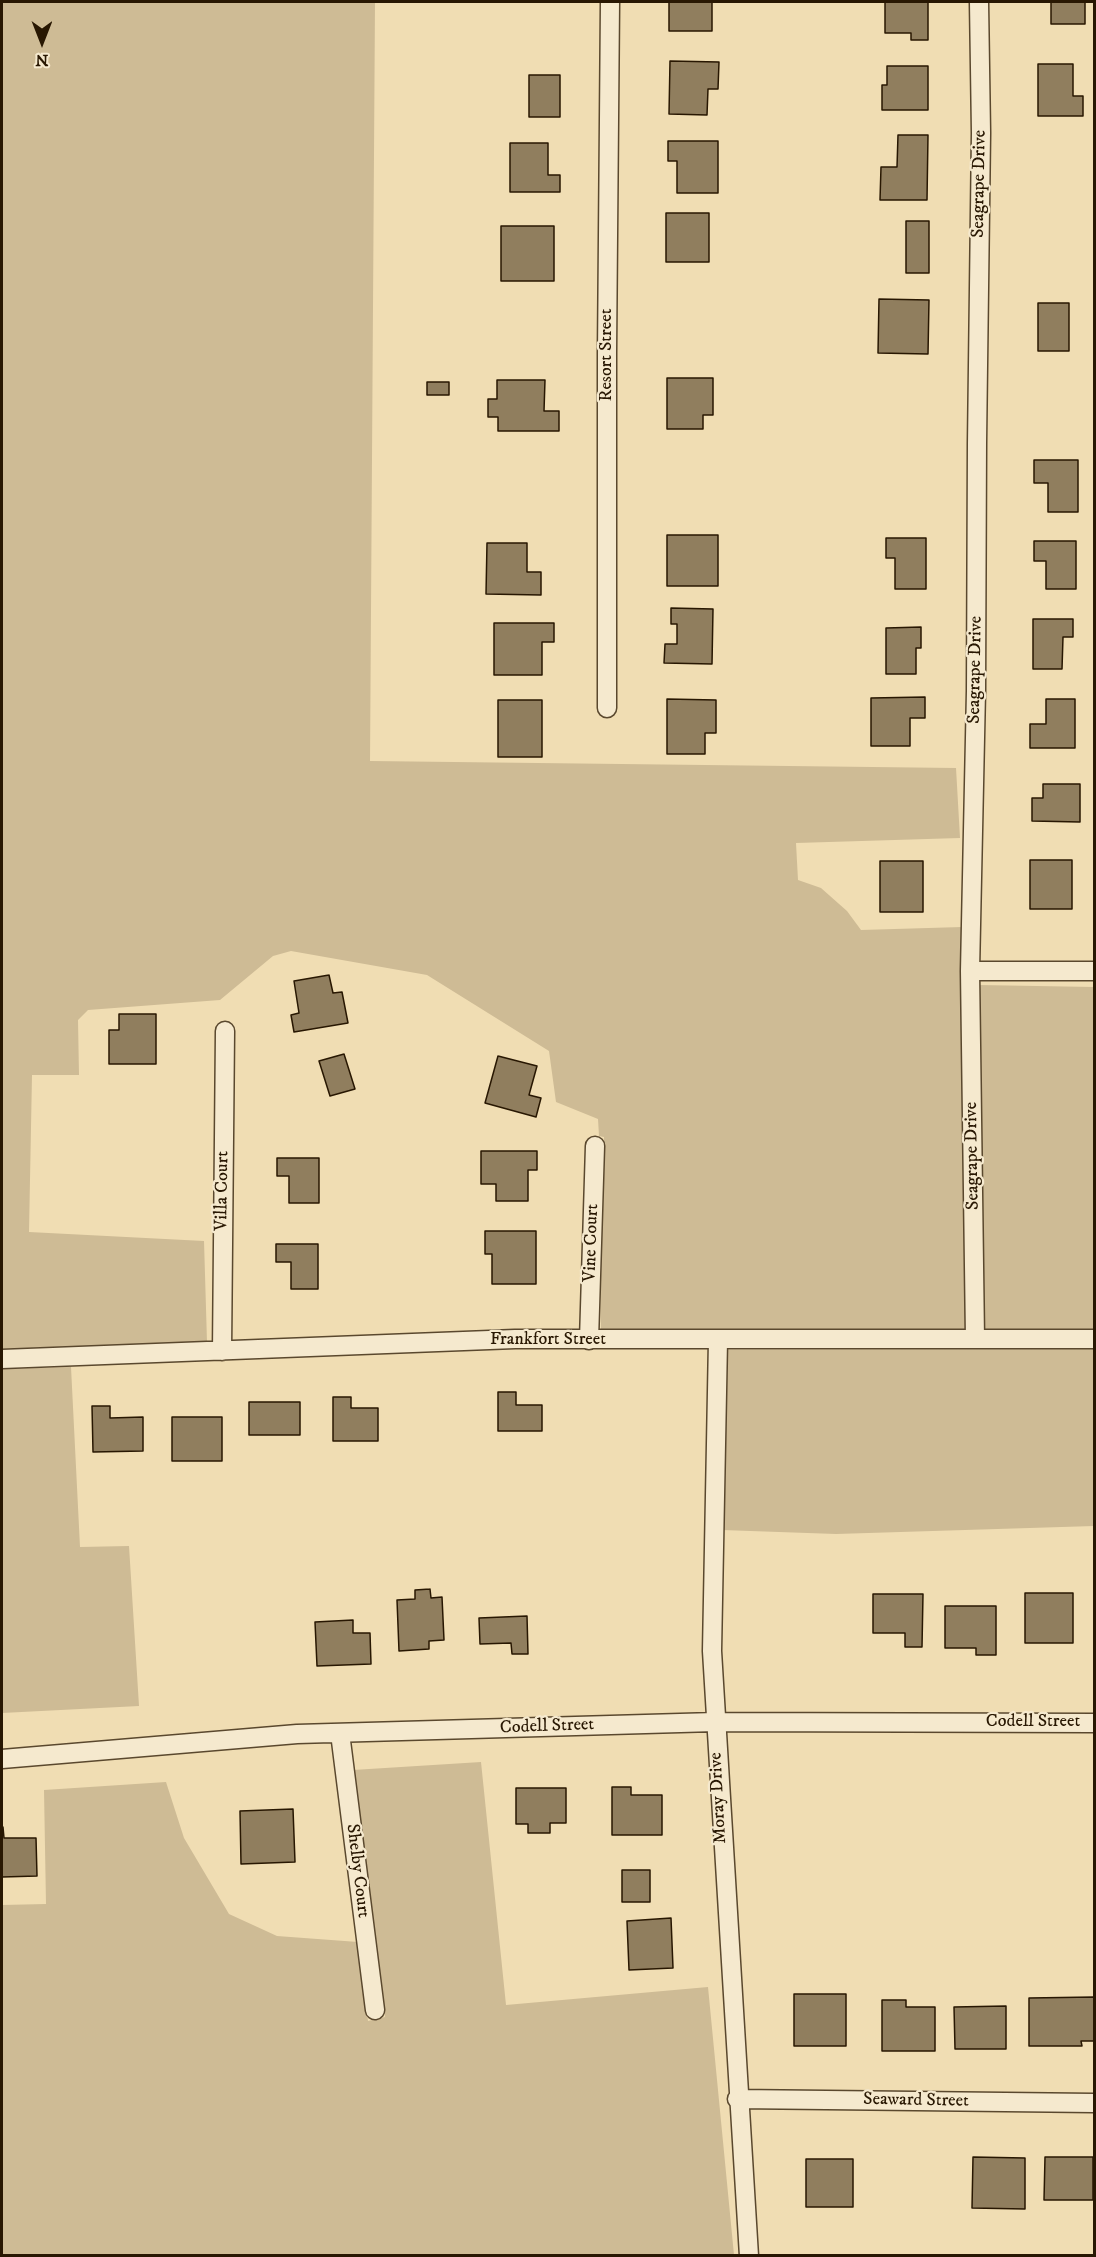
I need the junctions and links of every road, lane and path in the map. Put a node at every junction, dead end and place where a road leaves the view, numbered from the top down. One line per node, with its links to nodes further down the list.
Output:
1 (610, 2): 3 (street, Resort Street)
2 (979, 2): 4 (street, Seagrape Drive)
3 (607, 708)
4 (970, 971): 5 (street); 8 (street, Seagrape Drive)
5 (1095, 971)
6 (225, 1030): 12 (street, Villa Court)
7 (595, 1146): 10 (street, Vine Court)
8 (975, 1339): 9 (street, Frankfort Street); 11 (street, Frankfort Street)
9 (1095, 1339)
10 (589, 1340): 11 (street, Frankfort Street); 12 (street, Frankfort Street)
11 (717, 1340): 14 (street, Moray Drive)
12 (222, 1351): 13 (street, Frankfort Street)
13 (2, 1359)
14 (715, 1722): 15 (street, Codell Street); 16 (street, Codell Street); 19 (street, Moray Drive)
15 (1095, 1723)
16 (340, 1733): 17 (street, Codell Street); 18 (street, Shelby Court)
17 (2, 1759)
18 (375, 2010)
19 (737, 2099): 20 (street, Seaward Street); 21 (street, Moray Drive)
20 (1095, 2103)
21 (748, 2256)

